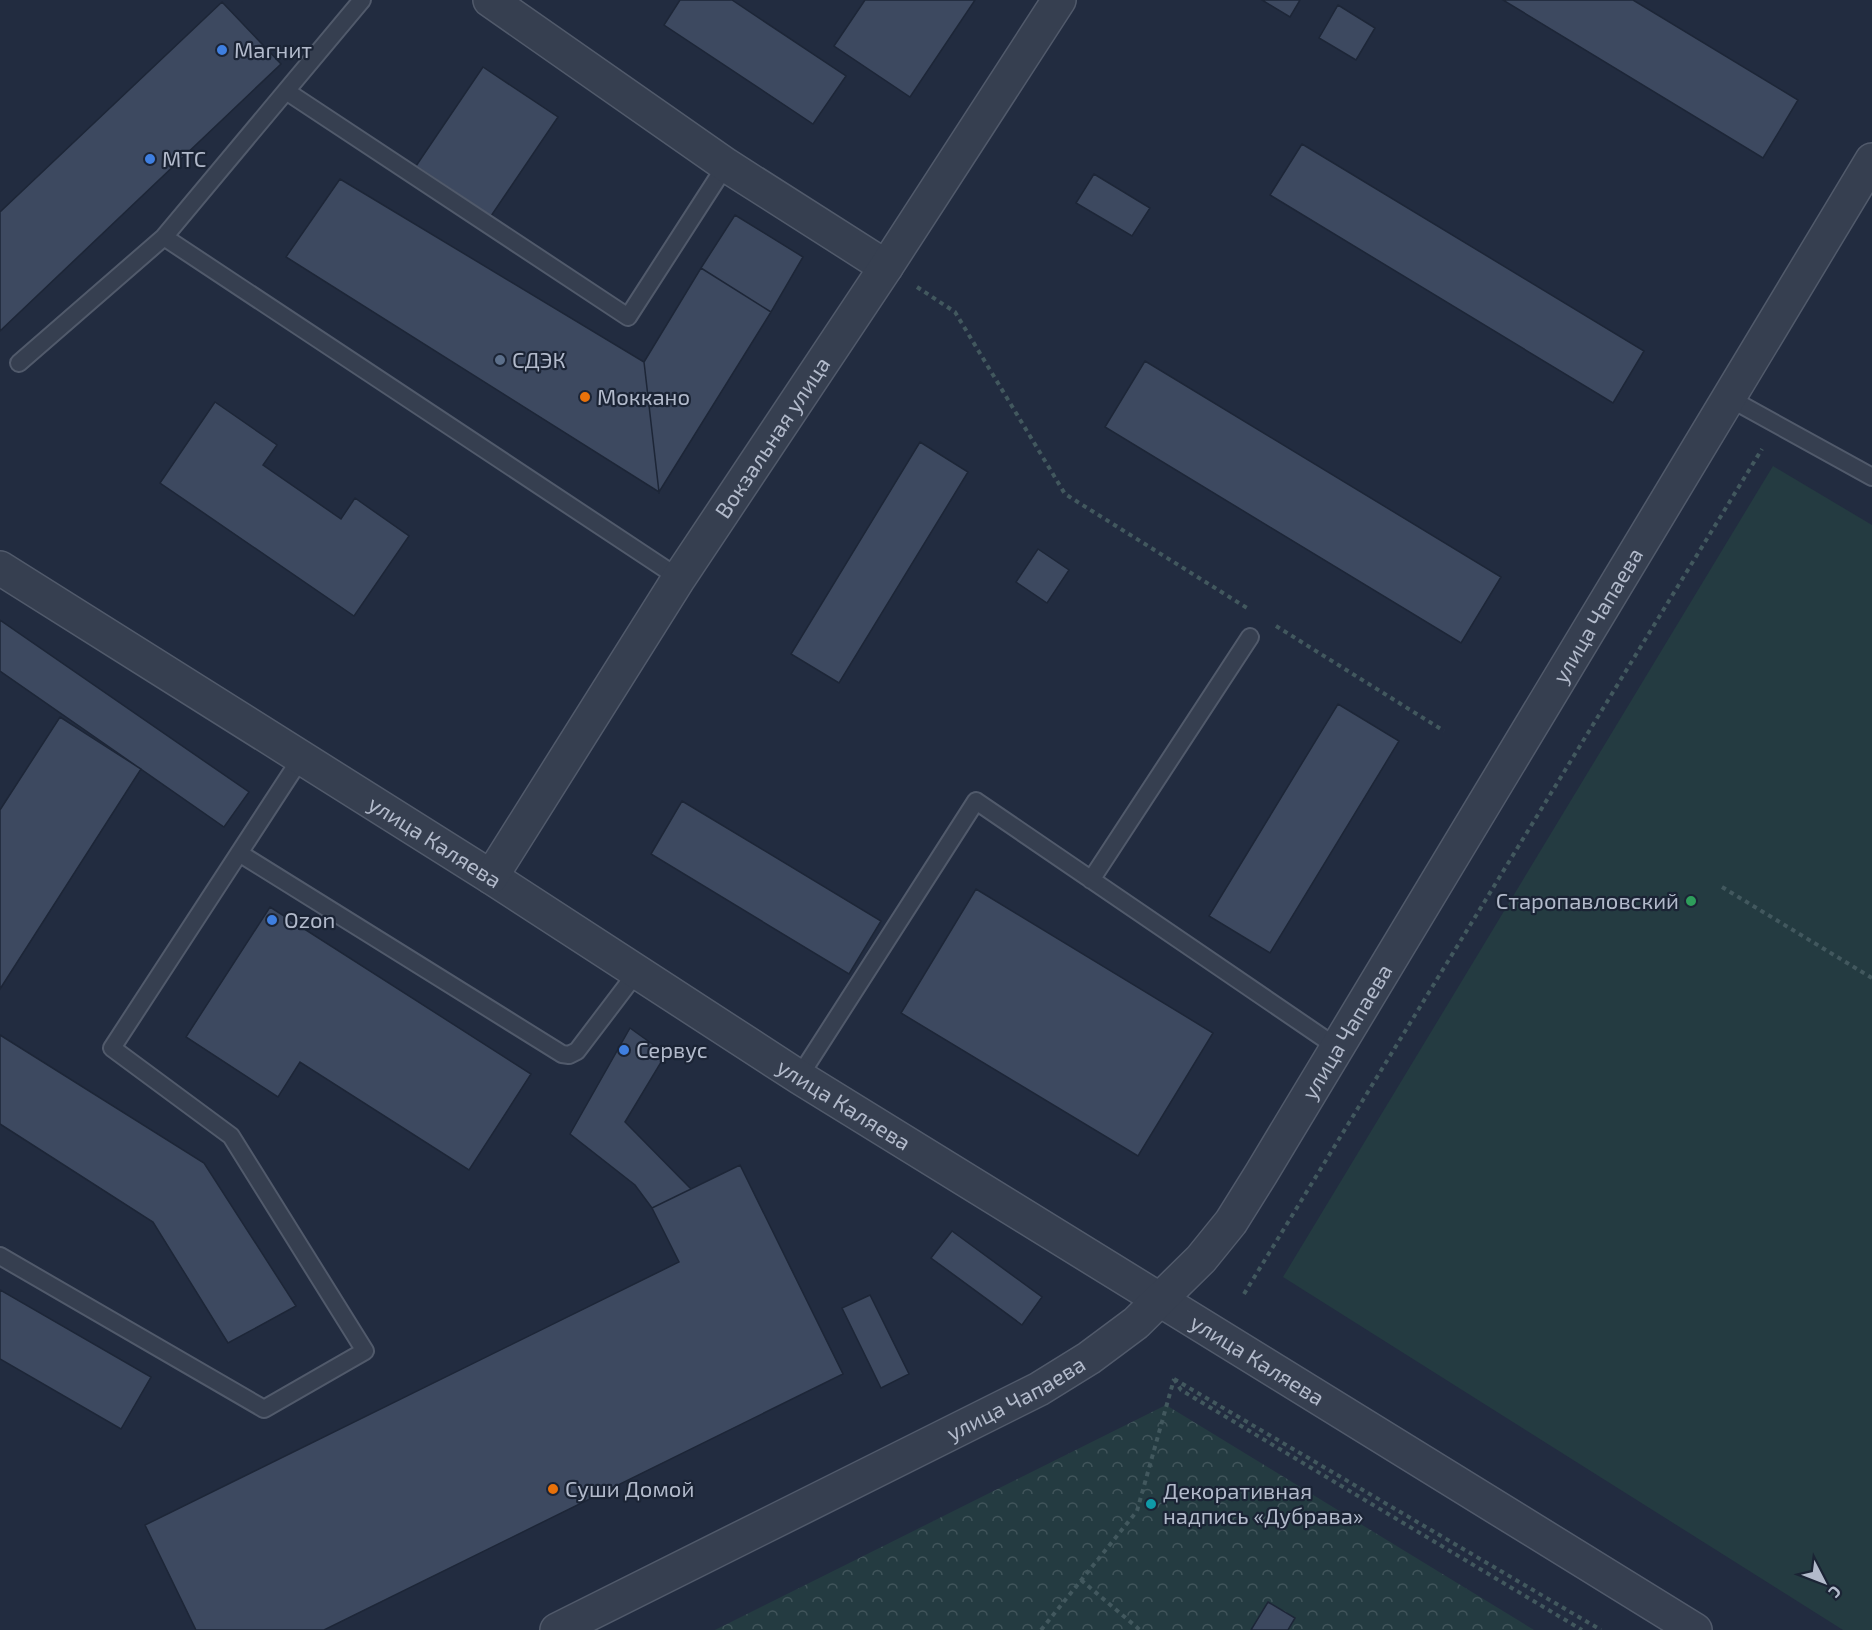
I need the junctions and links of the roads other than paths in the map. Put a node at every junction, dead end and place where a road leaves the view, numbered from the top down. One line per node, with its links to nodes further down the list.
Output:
1 (362, 0): 4 (lane)
2 (490, 0): 6 (street)
3 (1059, 0): 8 (street, Вокзальная улица)
4 (286, 91): 6 (lane); 7 (lane)
5 (1872, 160): 10 (street, улица Чапаева)
6 (726, 165): 8 (street)
7 (164, 237): 9 (lane); 13 (lane)
8 (886, 267): 13 (street, Вокзальная улица)
9 (19, 363)
10 (1729, 398): 11 (lane); 20 (street, улица Чапаева)
11 (1872, 477)
12 (0, 568): 15 (street, улица Каляева)
13 (679, 578): 17 (street, Вокзальная улица)
14 (1250, 637): 18 (lane)
15 (301, 758): 16 (lane); 17 (street, улица Каляева)
16 (239, 853): 19 (lane); 22 (lane)
17 (491, 877): 19 (street, улица Каляева)
18 (1091, 880): 20 (lane); 21 (lane)
19 (637, 972): 21 (street, улица Каляева)
20 (1338, 1048): 23 (street, улица Чапаева)
21 (799, 1077): 23 (street, улица Каляева)
22 (0, 1256)
23 (1161, 1300): 24 (street, улица Чапаева); 25 (street, улица Каляева)
24 (557, 1630)
25 (1695, 1630)

